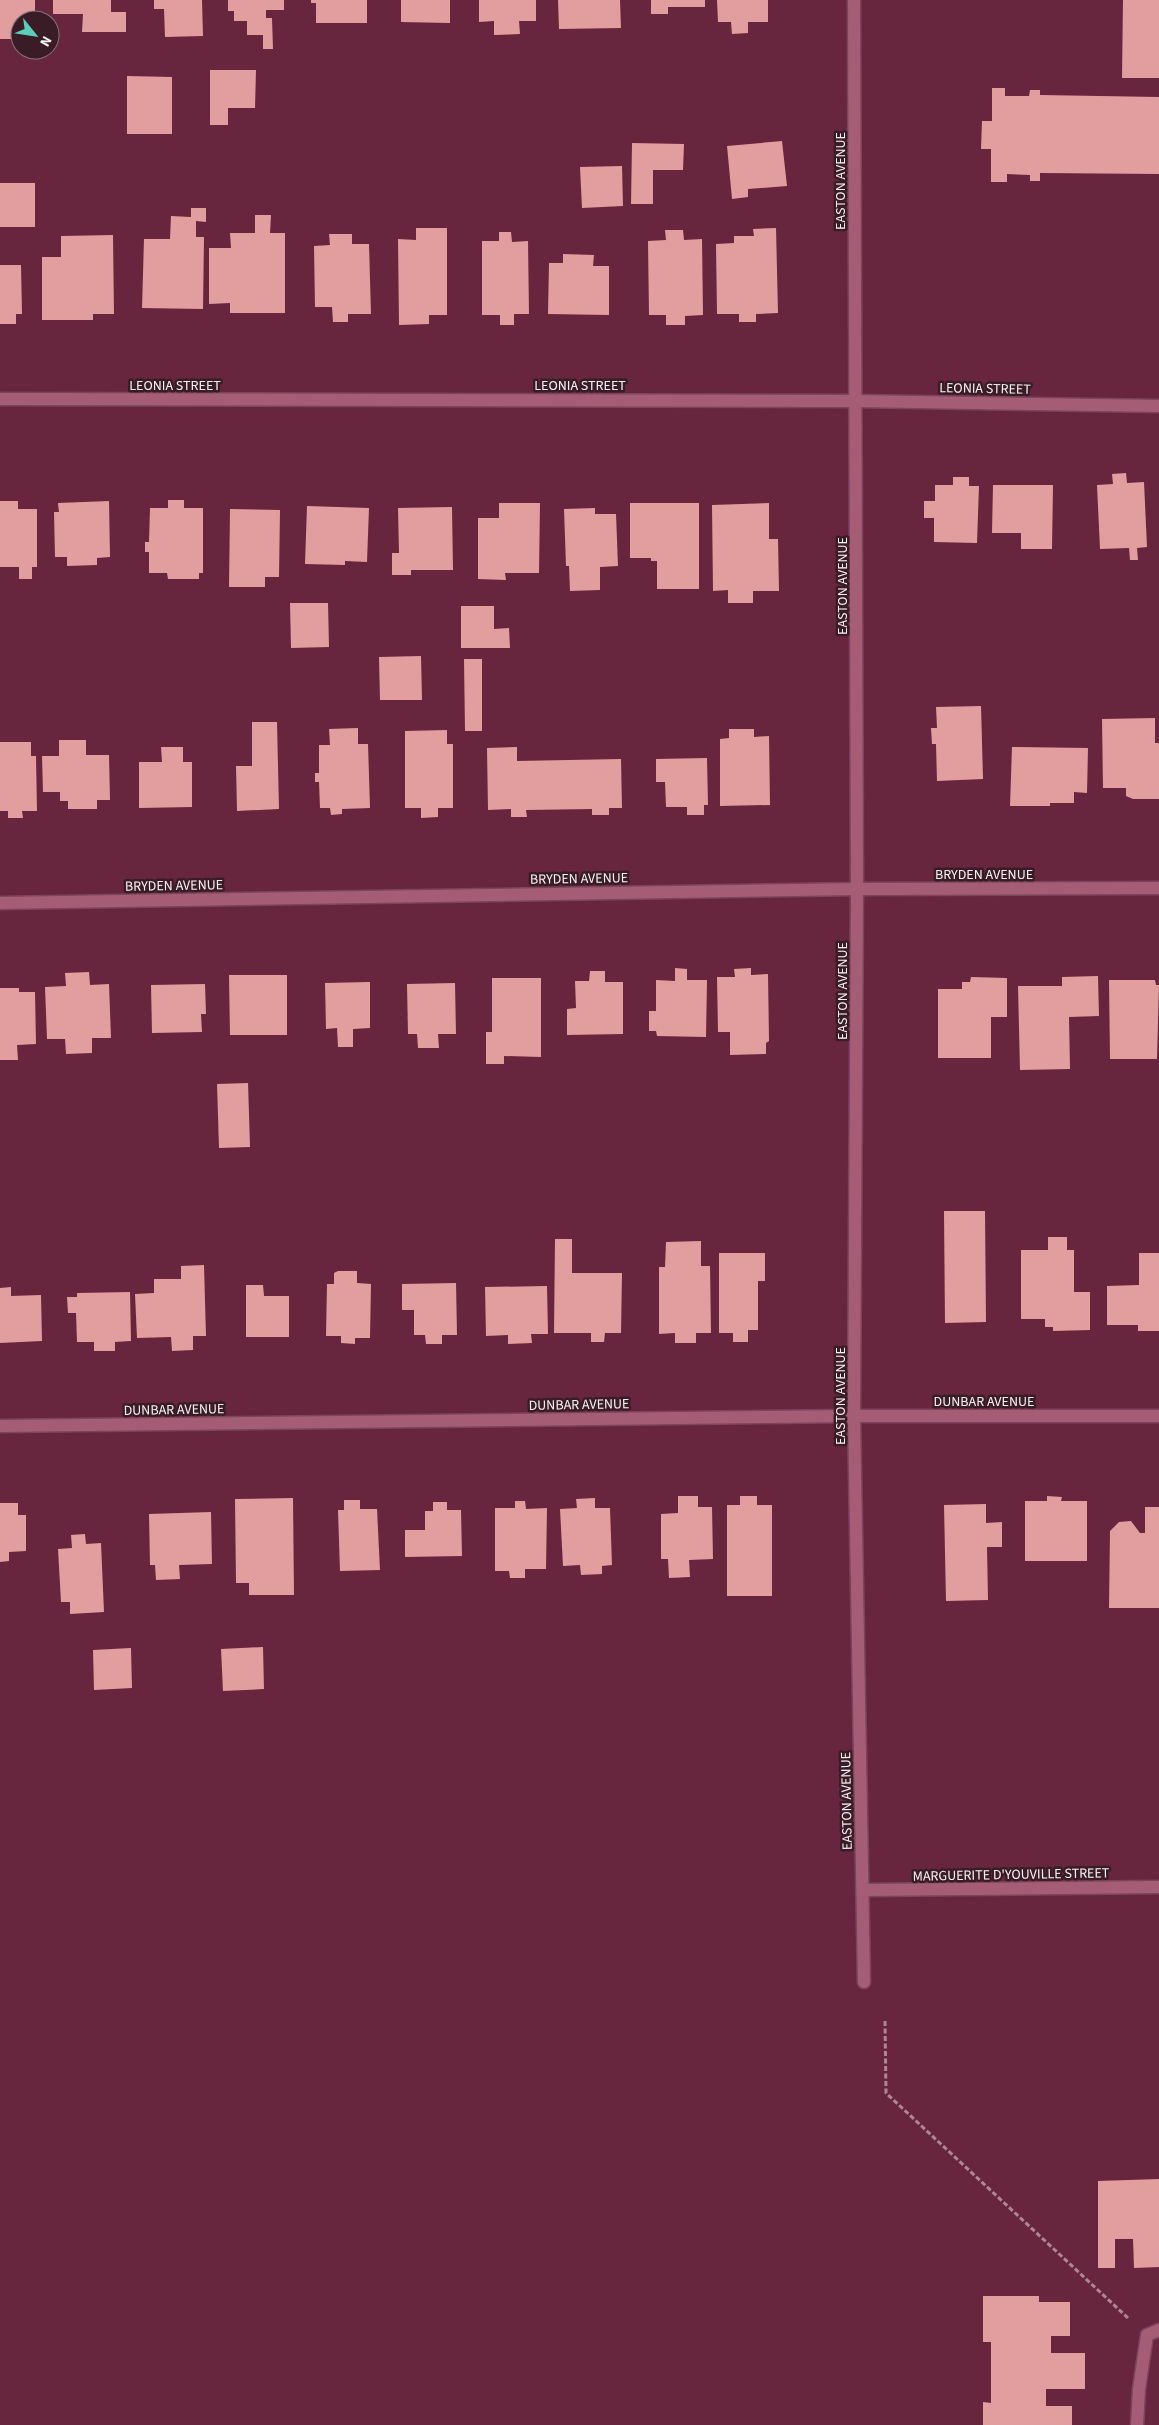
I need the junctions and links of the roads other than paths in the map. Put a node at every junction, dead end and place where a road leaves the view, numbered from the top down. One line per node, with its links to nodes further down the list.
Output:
1 (854, 0): 3 (street, EASTON AVENUE)
2 (0, 399): 3 (street, LEONIA STREET)
3 (857, 400): 4 (street, LEONIA STREET); 5 (street, EASTON AVENUE)
4 (1159, 406)
5 (858, 888): 6 (street, BRYDEN AVENUE); 7 (street, BRYDEN AVENUE); 8 (street, EASTON AVENUE)
6 (1159, 888)
7 (0, 903)
8 (854, 1416): 9 (street, DUNBAR AVENUE); 10 (street, DUNBAR AVENUE); 12 (street, EASTON AVENUE)
9 (1159, 1416)
10 (0, 1426)
11 (1159, 1887): 12 (street, MARGUERITE D'YOUVILLE STREET)
12 (863, 1890): 13 (street, EASTON AVENUE)
13 (864, 1982)
14 (1159, 2330): 15 (street)
15 (1137, 2425)

